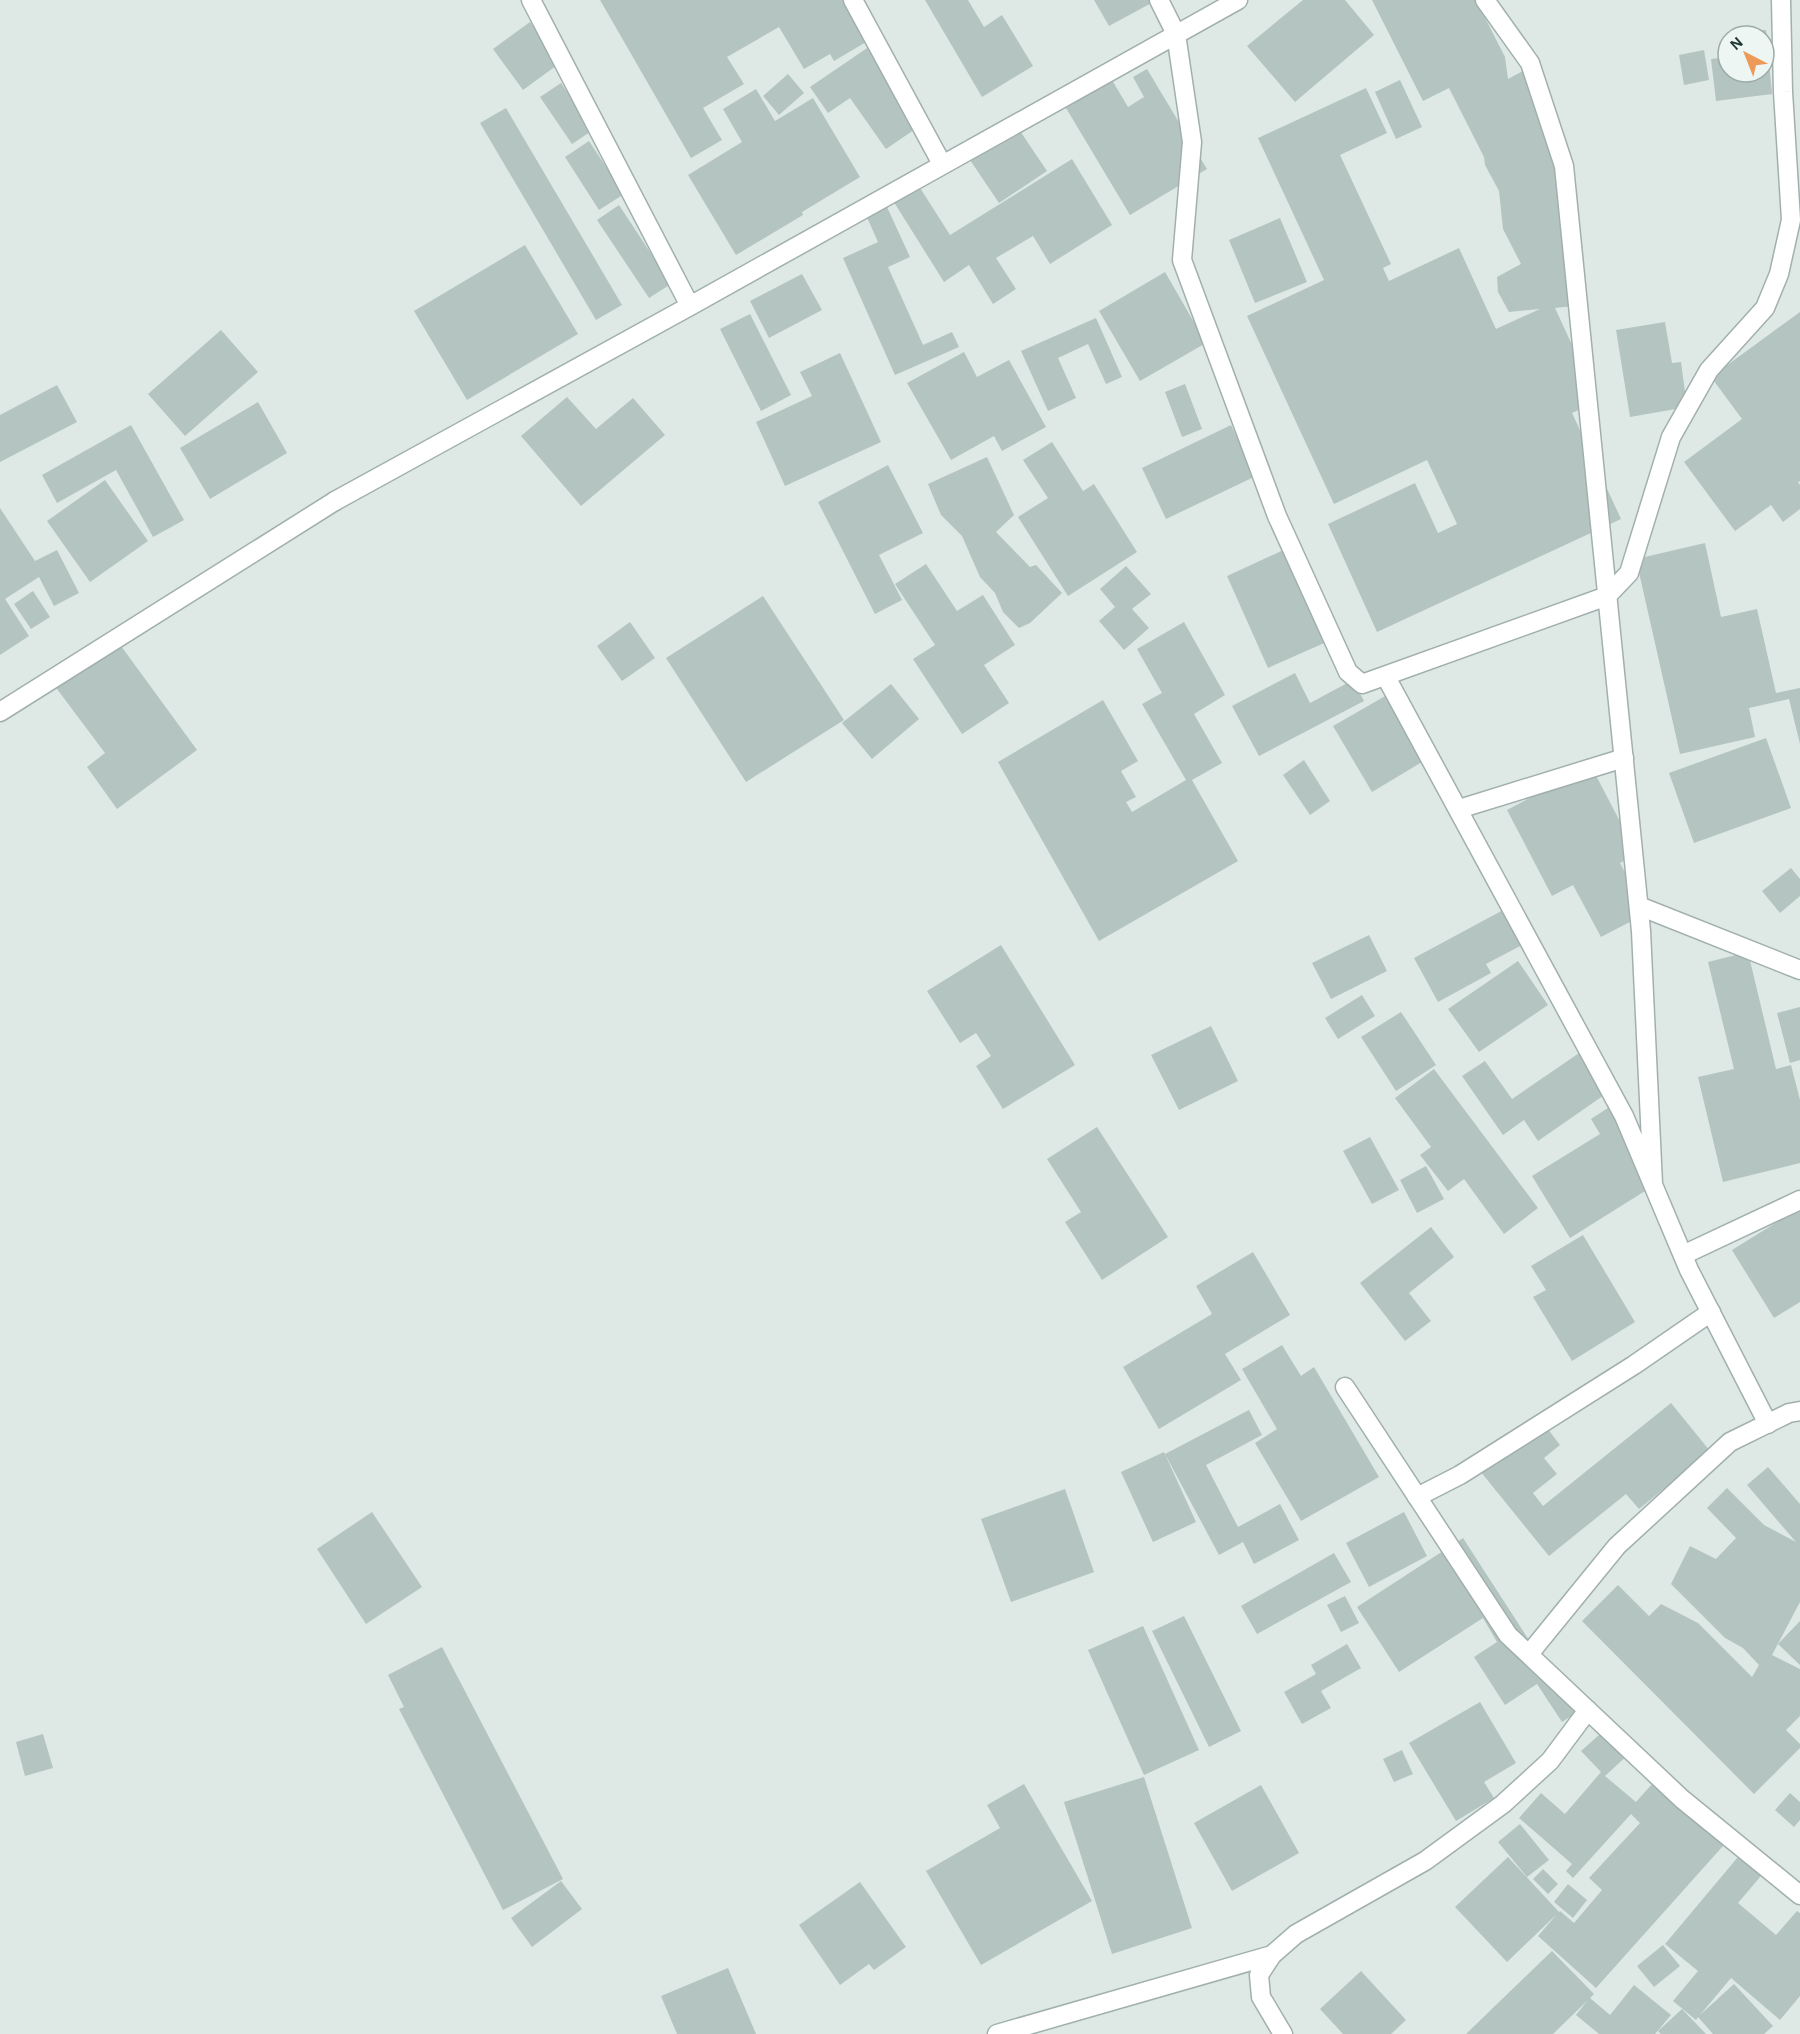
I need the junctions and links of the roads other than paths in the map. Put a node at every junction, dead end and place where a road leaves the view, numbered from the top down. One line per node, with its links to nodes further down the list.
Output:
1 (531, 0): 10 (street)
2 (853, 0): 8 (street)
3 (1158, 0): 7 (street)
4 (1238, 0): 7 (street)
5 (1485, 0): 11 (street)
6 (1781, 0): 9 (street)
7 (1176, 34): 8 (street); 12 (street)
8 (942, 164): 10 (street)
9 (1795, 202): 11 (street)
10 (690, 306): 13 (street)
11 (1607, 596): 12 (street); 14 (street)
12 (1386, 676): 15 (street)
13 (0, 712)
14 (1624, 758): 15 (street); 16 (street)
15 (1459, 809): 18 (street)
16 (1639, 906): 17 (street); 18 (street)
17 (1800, 970)
18 (1653, 1184): 20 (street)
19 (1800, 1200): 20 (street)
20 (1683, 1256): 21 (street)
21 (1711, 1312): 24 (street); 25 (street)
22 (1345, 1387): 25 (street)
23 (1800, 1411): 24 (street)
24 (1768, 1424): 26 (street)
25 (1417, 1497): 26 (street)
26 (1529, 1654): 27 (street)
27 (1588, 1710): 28 (street); 29 (street)
28 (1800, 1895)
29 (1272, 1955): 30 (street); 31 (street)
30 (998, 2034)
31 (1283, 2034)

